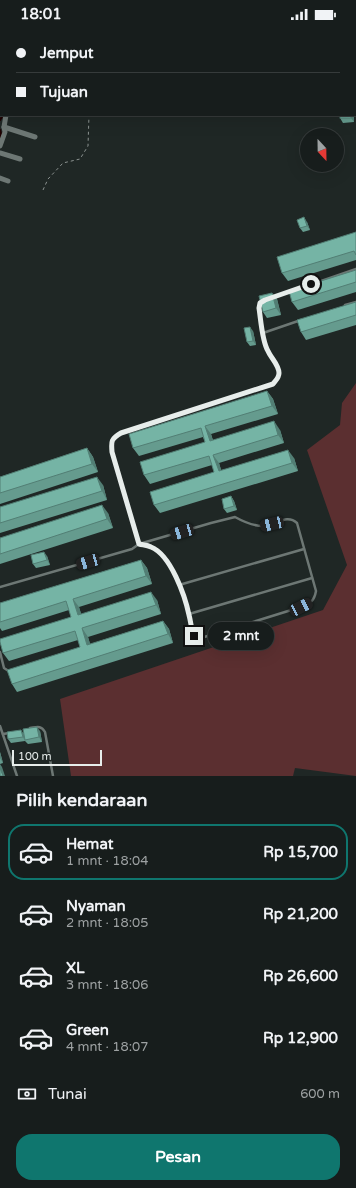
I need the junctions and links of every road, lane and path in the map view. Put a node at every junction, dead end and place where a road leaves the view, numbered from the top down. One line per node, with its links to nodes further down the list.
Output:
1 (89, 116): 10 (path)
2 (4, 118): 3 (street)
3 (4, 127): 4 (street); 5 (street)
4 (35, 137)
5 (0, 146)
6 (0, 153): 7 (street)
7 (20, 159)
8 (0, 178): 9 (street)
9 (8, 181)
10 (43, 190)
11 (356, 269): 12 (lane)
12 (273, 297)
13 (265, 300): 17 (lane)
14 (356, 302): 15 (lane)
15 (342, 306)
16 (306, 318): 17 (lane)
17 (263, 333): 18 (lane)
18 (139, 544): 19 (lane); 21 (lane); 22 (lane)
19 (304, 549): 20 (lane); 21 (lane)
20 (312, 578): 23 (lane); 23 (lane)
21 (179, 585): 23 (lane)
22 (0, 587)
23 (189, 614)
24 (0, 652): 25 (lane)
25 (13, 672)
26 (0, 726): 29 (lane)
27 (25, 729): 31 (lane)
28 (10, 732): 29 (lane)
29 (3, 734): 30 (lane)
30 (17, 776)
31 (53, 776)

